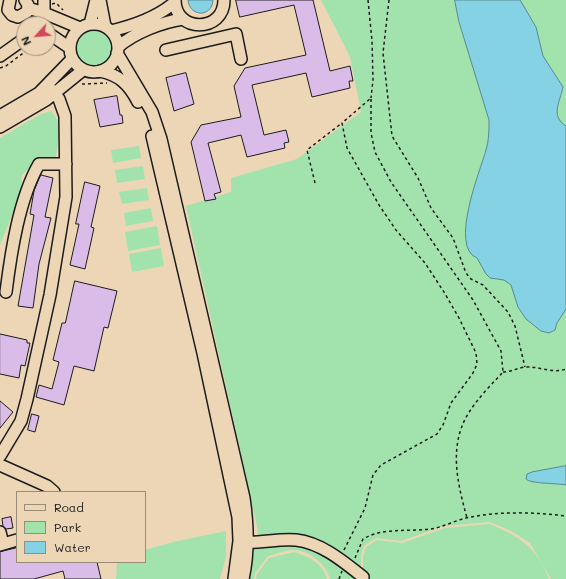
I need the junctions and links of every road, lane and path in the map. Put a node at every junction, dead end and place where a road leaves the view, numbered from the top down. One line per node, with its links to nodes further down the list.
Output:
1 (10, 0): 9 (lane)
2 (44, 0): 10 (lane)
3 (96, 0): 13 (lane)
4 (100, 0): 16 (lane)
5 (224, 0): 14 (lane)
6 (368, 0): 32 (path)
7 (389, 0): 39 (path)
8 (175, 1): 12 (lane); 16 (lane)
9 (25, 8): 10 (lane)
10 (44, 13): 11 (lane); 15 (lane)
11 (43, 16)
12 (183, 19): 14 (lane); 20 (lane)
13 (90, 24): 15 (lane); 16 (lane)
14 (203, 25): 18 (lane)
15 (80, 28): 22 (lane)
16 (108, 29): 20 (lane)
17 (56, 40): 22 (lane)
18 (207, 41): 21 (lane); 25 (lane)
19 (16, 45): 23 (lane)
20 (118, 50): 28 (lane); 49 (lane)
21 (166, 50)
22 (71, 53): 27 (lane); 31 (lane)
23 (0, 56)
24 (19, 56): 26 (path)
25 (241, 59)
26 (0, 68)
27 (84, 70): 28 (lane); 29 (lane)
28 (100, 71): 49 (lane)
29 (74, 78): 30 (path); 31 (lane)
30 (112, 85)
31 (52, 89): 33 (lane); 35 (lane); 36 (lane)
32 (371, 98): 34 (path); 41 (path)
33 (0, 116)
34 (342, 124): 37 (path); 51 (path)
35 (0, 126)
36 (66, 164): 38 (lane); 42 (lane)
37 (315, 183)
38 (6, 292)
39 (525, 368): 40 (path); 41 (path)
40 (566, 369)
41 (503, 372): 46 (path)
42 (0, 456)
43 (0, 465): 44 (lane)
44 (53, 491)
45 (566, 516): 46 (path)
46 (467, 518): 52 (path)
47 (0, 532): 50 (lane)
48 (16, 540): 50 (lane)
49 (243, 542): 51 (lane); 54 (lane); 55 (lane)
50 (2, 545)
51 (340, 559): 52 (lane); 56 (path)
52 (351, 567): 53 (lane)
53 (362, 577)
54 (234, 579)
55 (243, 579)
56 (339, 579)

